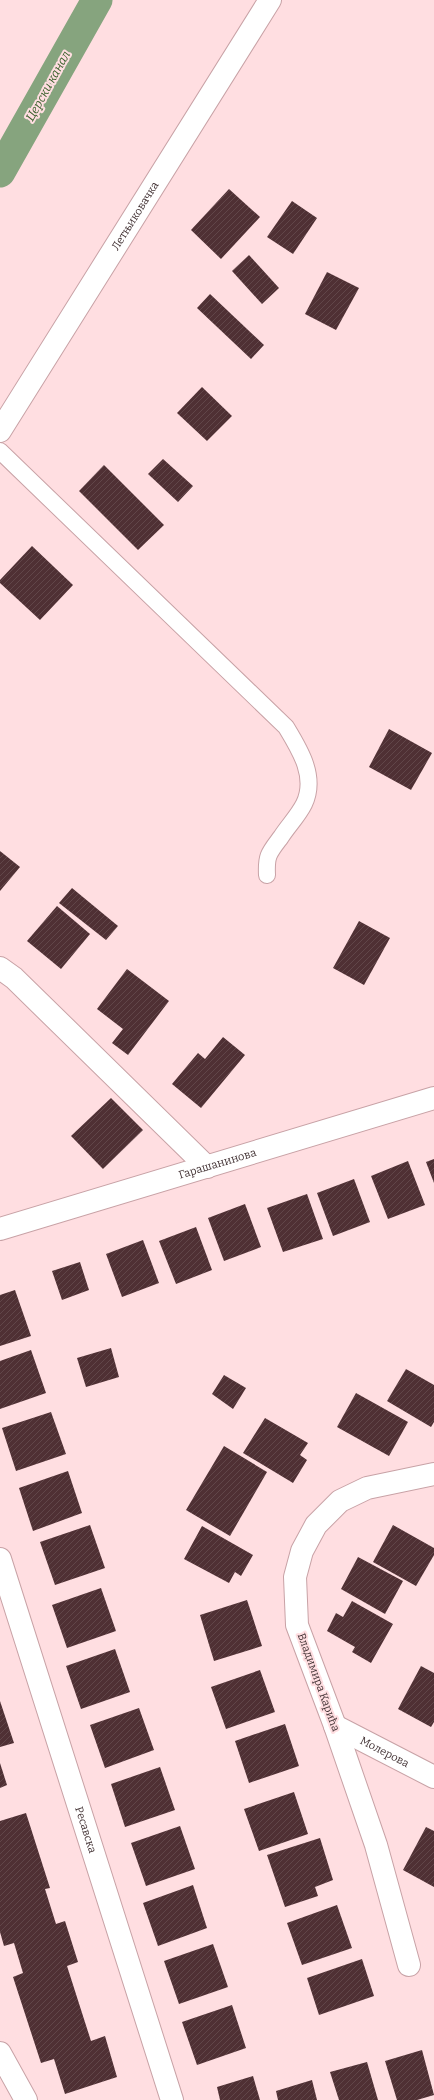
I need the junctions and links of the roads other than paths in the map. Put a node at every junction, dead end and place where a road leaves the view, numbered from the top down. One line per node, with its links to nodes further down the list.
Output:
1 (270, 0): 2 (street, Летњиковачка)
2 (0, 431)
3 (0, 451): 4 (lane)
4 (267, 875)
5 (0, 968): 7 (street)
6 (434, 1098): 7 (street, Гарашанинова)
7 (207, 1167): 8 (street, Гарашанинова)
8 (0, 1229)
9 (434, 1474): 11 (street, Владимира Карића)
10 (0, 1559): 16 (street, Ресавска)
11 (335, 1726): 12 (street, Молерова); 13 (street, Владимира Карића)
12 (434, 1777)
13 (409, 1965)
14 (0, 2053): 15 (street)
15 (26, 2100)
16 (172, 2100)

